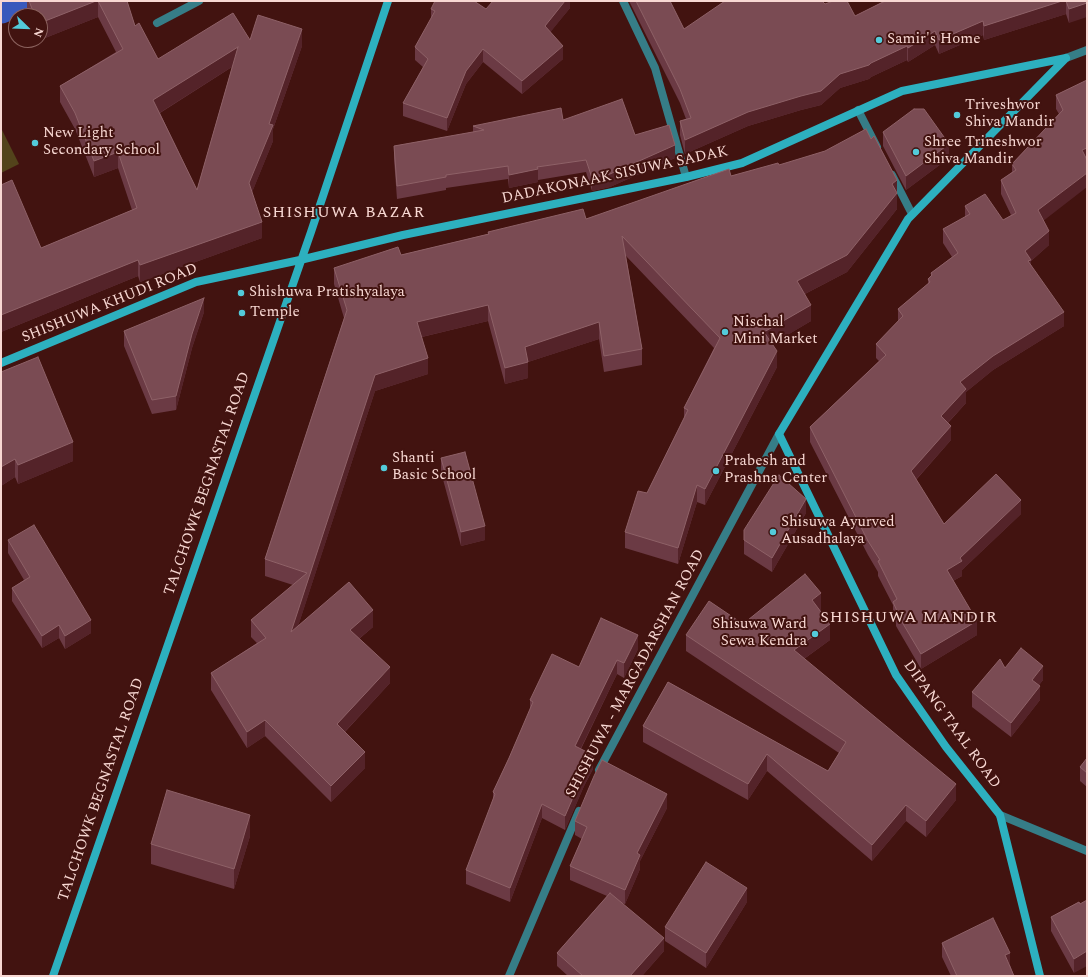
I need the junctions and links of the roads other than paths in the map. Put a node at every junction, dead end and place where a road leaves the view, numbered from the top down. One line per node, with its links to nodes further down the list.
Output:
1 (199, 1): 4 (street)
2 (388, 1): 12 (main road, TALCHOWK BEGNASTAL ROAD)
3 (623, 1): 10 (street)
4 (157, 23)
5 (1087, 50): 6 (street)
6 (1066, 58): 7 (main road, DADAKONAAK SISUWA SADAK); 11 (main road)
7 (858, 110): 8 (street); 10 (main road, DADAKONAAK SISUWA SADAK)
8 (880, 152)
9 (887, 166): 11 (street)
10 (686, 177): 12 (main road, DADAKONAAK SISUWA SADAK)
11 (912, 214): 14 (main road)
12 (300, 260): 13 (main road, SHISHUWA KHUDI ROAD); 19 (main road, TALCHOWK BEGNASTAL ROAD)
13 (1, 363)
14 (779, 434): 15 (street, SHISHUWA - MARGADARSHAN ROAD); 17 (main road, DIPANG TAAL ROAD)
15 (597, 774)
16 (583, 802): 20 (street, SHISHUWA - MARGADARSHAN ROAD)
17 (1000, 815): 18 (street); 21 (main road, DIPANG TAAL ROAD)
18 (1087, 851)
19 (53, 976)
20 (509, 976)
21 (1040, 976)

